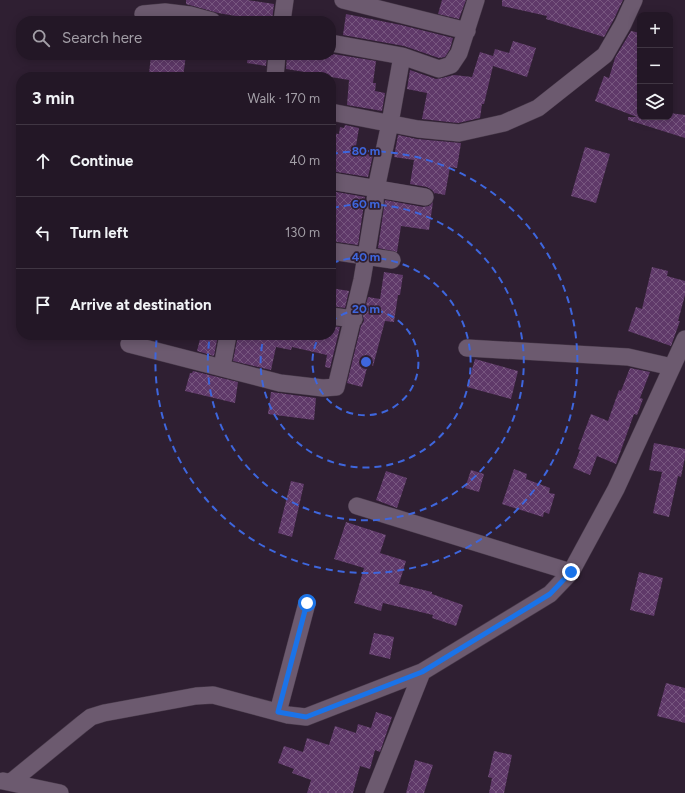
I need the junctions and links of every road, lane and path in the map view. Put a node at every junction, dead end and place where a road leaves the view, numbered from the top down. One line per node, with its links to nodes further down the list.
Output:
1 (285, 0): 7 (street)
2 (343, 0): 8 (street)
3 (476, 0): 8 (street)
4 (634, 0): 14 (street)
5 (143, 14): 6 (street)
6 (194, 16)
7 (283, 16)
8 (467, 31): 10 (street)
9 (336, 44): 10 (street)
10 (402, 56): 14 (street)
11 (277, 60): 12 (street)
12 (275, 72)
13 (336, 113): 14 (street)
14 (390, 123): 16 (street)
15 (336, 182): 16 (street)
16 (376, 189): 17 (street); 19 (street)
17 (425, 197)
18 (336, 252): 19 (street)
19 (366, 256): 20 (street); 22 (street)
20 (392, 260)
21 (336, 317): 22 (street)
22 (354, 319): 27 (street)
23 (685, 339): 28 (street)
24 (227, 340): 27 (street)
25 (129, 344): 27 (street)
26 (467, 348): 28 (street)
27 (222, 367)
28 (672, 367): 30 (street)
29 (356, 506): 30 (street)
30 (571, 572): 32 (street)
31 (307, 603): 33 (street)
32 (422, 672): 33 (street); 36 (street)
33 (278, 712): 34 (street)
34 (6, 781): 35 (street)
35 (60, 793)
36 (374, 793)

